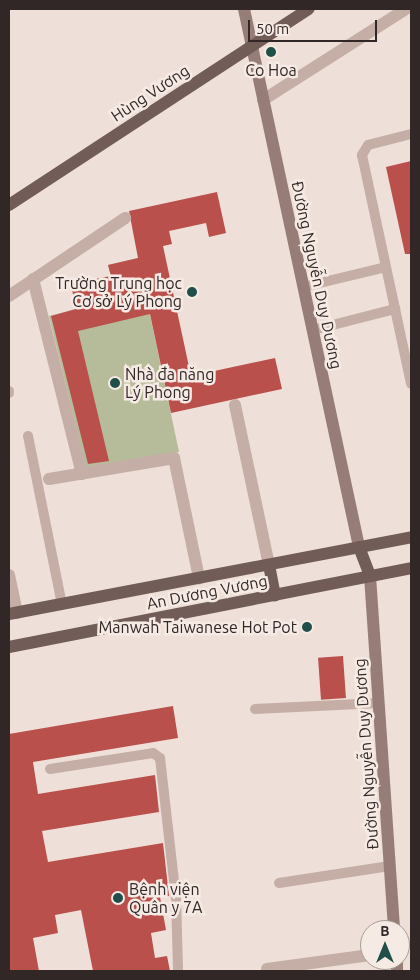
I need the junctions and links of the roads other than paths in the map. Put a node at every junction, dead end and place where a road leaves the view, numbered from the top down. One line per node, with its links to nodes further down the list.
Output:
1 (244, 9): 5 (street, Đường Nguyễn Duy Dương)
2 (309, 9): 5 (main road, Hùng Vương)
3 (407, 9): 4 (lane); 6 (street)
4 (411, 14)
5 (252, 45): 6 (street, Đường Nguyễn Duy Dương); 8 (main road, Hùng Vương)
6 (264, 100): 12 (street, Đường Nguyễn Duy Dương)
7 (411, 134): 10 (lane)
8 (9, 205)
9 (125, 218): 11 (street)
10 (386, 267): 12 (lane); 14 (lane)
11 (34, 279): 13 (street); 19 (street)
12 (303, 287): 15 (street, Đường Nguyễn Duy Dương)
13 (9, 296)
14 (395, 309): 15 (lane); 16 (lane)
15 (313, 330): 22 (street, Đường Nguyễn Duy Dương)
16 (411, 384)
17 (234, 405): 23 (street)
18 (28, 436): 29 (lane)
19 (82, 474): 20 (street); 27 (street)
20 (49, 479)
21 (411, 537): 22 (main road, An Dương Vương)
22 (359, 547): 23 (main road, An Dương Vương); 26 (main road)
23 (269, 564): 27 (main road, An Dương Vương); 28 (main road)
24 (411, 568): 26 (main road, An Dương Vương)
25 (9, 575): 30 (street)
26 (370, 576): 28 (main road, An Dương Vương); 32 (street, Đường Nguyễn Duy Dương)
27 (199, 578): 29 (main road, An Dương Vương)
28 (275, 595): 31 (main road, An Dương Vương)
29 (62, 604): 30 (main road, An Dương Vương)
30 (13, 614)
31 (9, 647)
32 (379, 703): 33 (lane); 35 (street, Đường Nguyễn Duy Dương)
33 (255, 708)
34 (50, 769): 40 (lane)
35 (390, 866): 36 (lane); 37 (street, Đường Nguyễn Duy Dương)
36 (279, 883)
37 (393, 920)
38 (360, 956): 39 (street)
39 (267, 969)
40 (178, 971)

